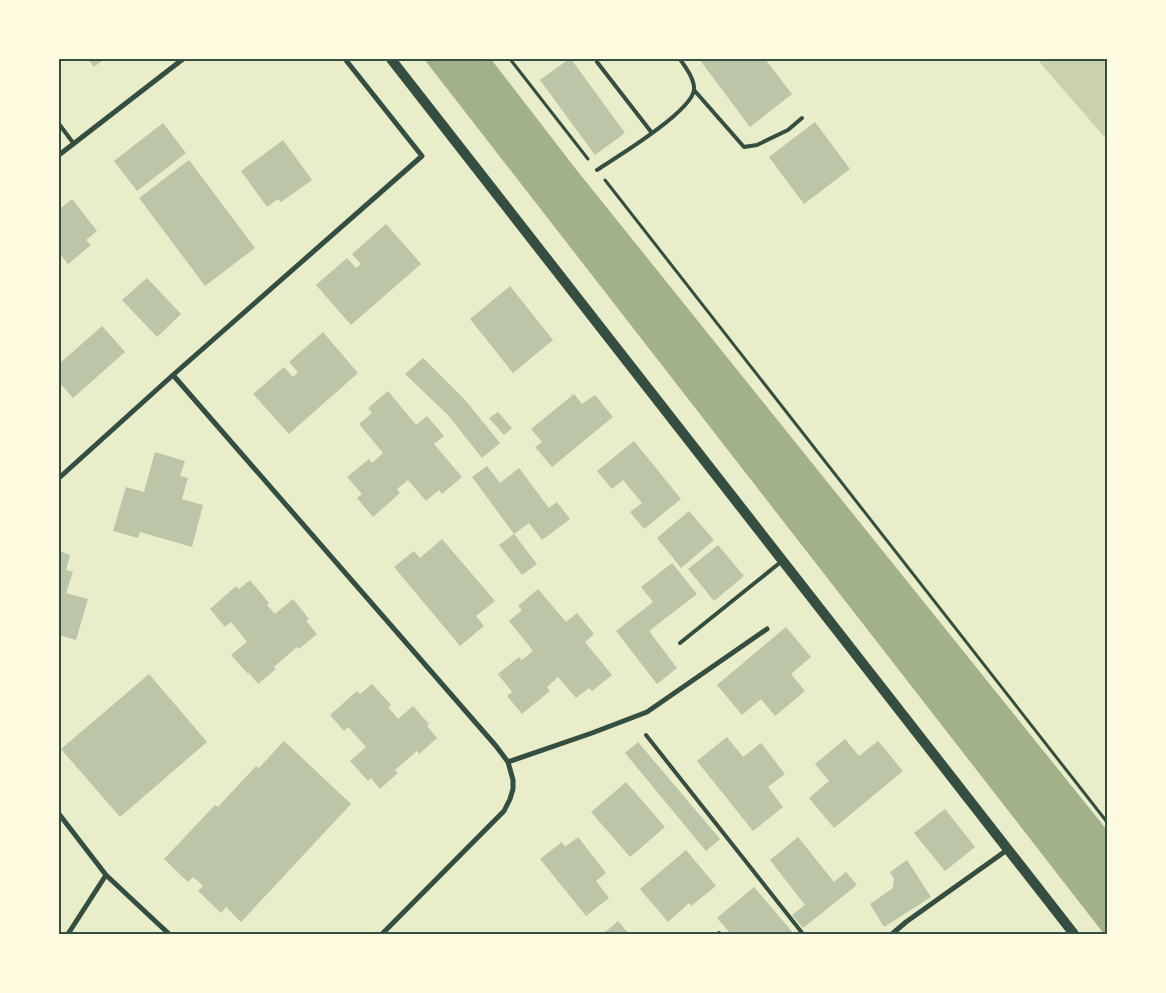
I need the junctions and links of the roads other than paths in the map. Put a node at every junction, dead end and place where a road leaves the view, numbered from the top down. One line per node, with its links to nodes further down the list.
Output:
1 (346, 59): 13 (street)
2 (391, 59): 15 (main road)
3 (680, 59): 6 (lane)
4 (179, 60): 10 (street)
5 (597, 62): 9 (lane)
6 (694, 90): 7 (lane); 9 (lane)
7 (802, 118)
8 (59, 124): 10 (lane)
9 (652, 133): 12 (lane)
10 (74, 144): 11 (street)
11 (59, 156)
12 (597, 170)
13 (173, 374): 14 (street); 19 (street)
14 (59, 478)
15 (782, 561): 17 (lane); 21 (main road)
16 (766, 629): 19 (street)
17 (680, 643)
18 (646, 735): 26 (lane)
19 (508, 762): 25 (street)
20 (59, 814): 22 (street)
21 (1007, 850): 27 (street); 28 (main road)
22 (106, 875): 23 (street); 24 (street)
23 (68, 934)
24 (169, 934)
25 (382, 934)
26 (803, 934)
27 (892, 934)
28 (1074, 934)

